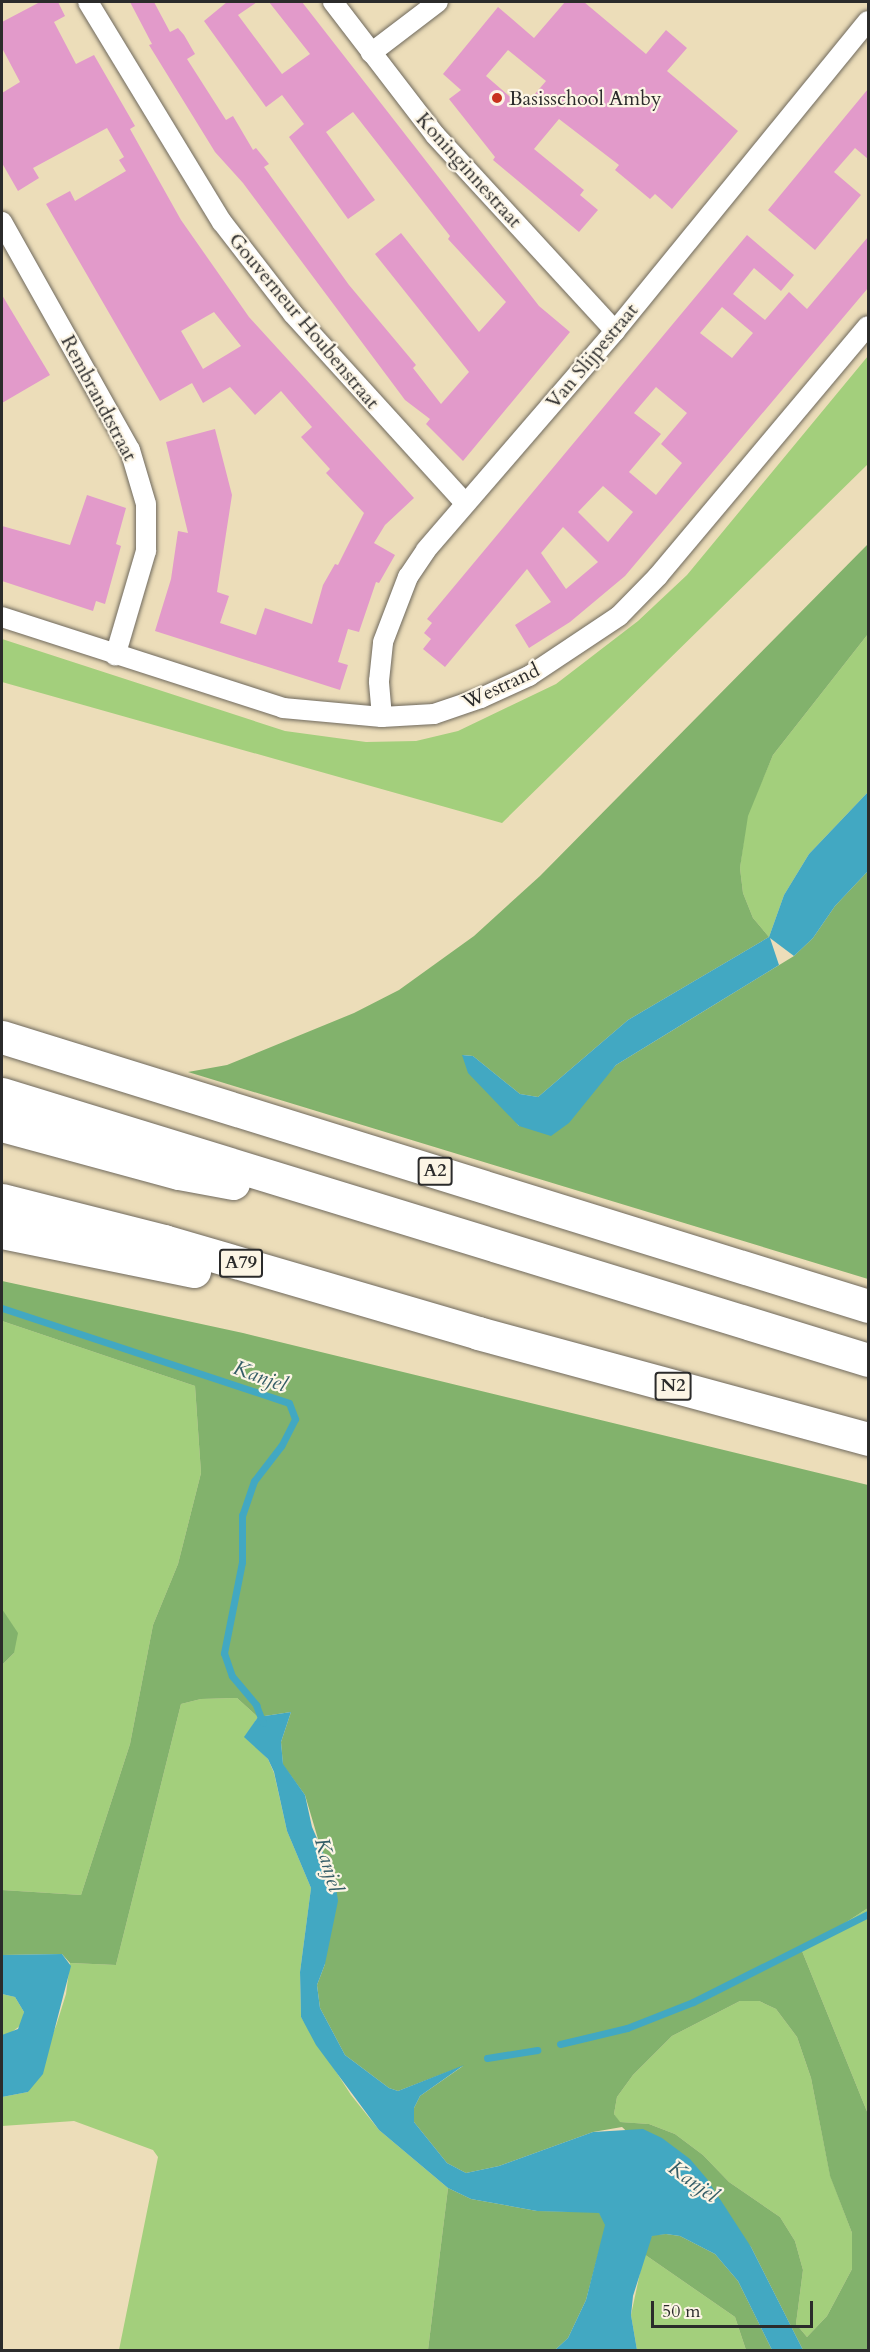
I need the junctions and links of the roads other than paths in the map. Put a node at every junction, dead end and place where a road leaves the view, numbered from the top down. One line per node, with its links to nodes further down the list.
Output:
1 (88, 2): 9 (street, Gouverneur Houbenstraat)
2 (333, 2): 5 (street, Koninginnestraat)
3 (438, 2): 5 (street)
4 (868, 21): 8 (street, Van Slijpestraat)
5 (371, 53): 8 (street, Koninginnestraat)
6 (2, 222): 11 (street, Rembrandtstraat)
7 (868, 326): 12 (street, Westrand)
8 (615, 331): 9 (street, Van Slijpestraat)
9 (465, 503): 12 (street, Van Slijpestraat)
10 (2, 617): 11 (street, Westrand)
11 (115, 656): 12 (street, Westrand)
12 (382, 717)
13 (2, 1037): 19 (highway, A2)
14 (2, 1094): 17 (highway)
15 (2, 1125): 17 (highway)
16 (2, 1200): 20 (highway, A79)
17 (397, 1215): 21 (highway)
18 (2, 1232): 20 (highway, N2)
19 (868, 1306)
20 (478, 1333): 22 (highway, N2)
21 (868, 1360)
22 (868, 1439)

